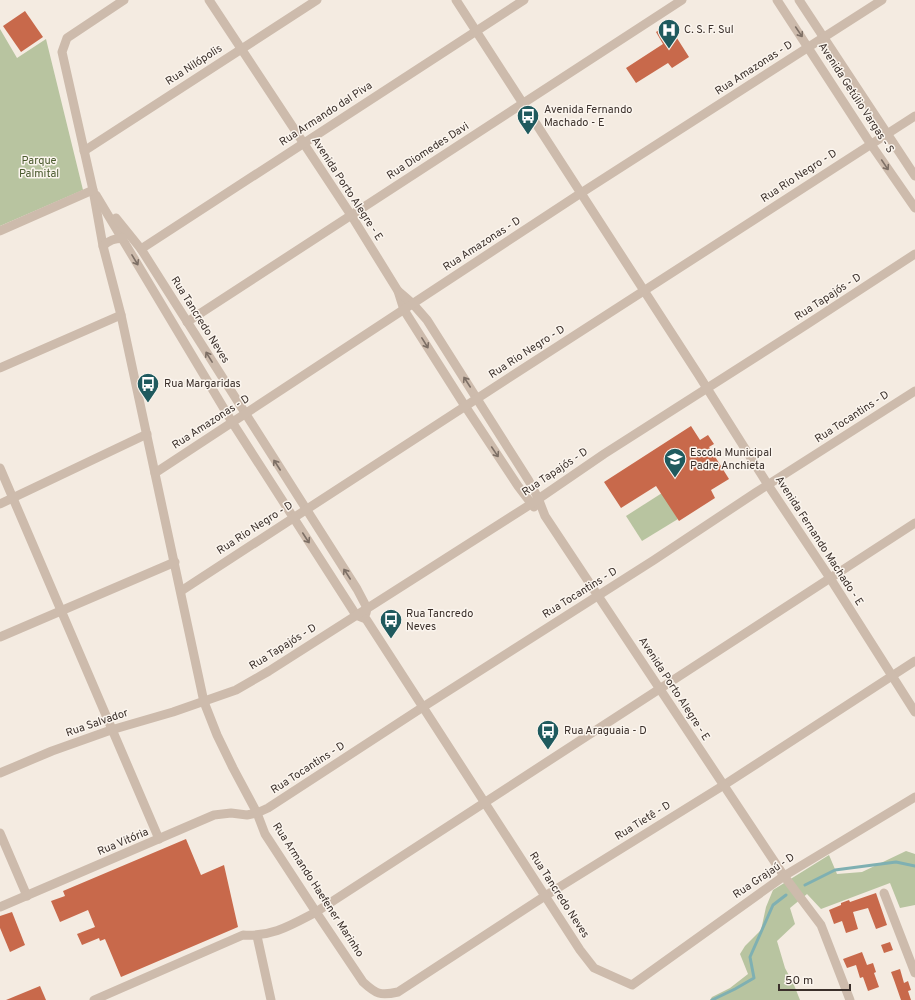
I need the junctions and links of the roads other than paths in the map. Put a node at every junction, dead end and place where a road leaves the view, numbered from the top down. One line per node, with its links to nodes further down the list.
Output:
1 (124, 0): 19 (street)
2 (209, 0): 13 (street, Avenida Porto Alegre - E)
3 (317, 0): 13 (street, Rua Nilópolis)
4 (456, 0): 10 (street, Avenida Fernando Machado - E)
5 (524, 0): 10 (street, Rua Armando dal Piva)
6 (682, 0): 14 (street, Rua Diomedes Davi)
7 (778, 0): 12 (street, Avenida Getúlio Vargas - S, one-way to 12)
8 (799, 0): 11 (street, Avenida Getúlio Vargas - S)
9 (882, 0): 11 (street, Rua Amazonas - D)
10 (476, 31): 14 (street, Avenida Fernando Machado - E); 17 (street, Rua Armando dal Piva)
11 (823, 38): 12 (street, Rua Amazonas - D); 16 (street, Avenida Getúlio Vargas - S)
12 (809, 47): 18 (street, Avenida Getúlio Vargas - S); 22 (street, Rua Amazonas - D)
13 (242, 49): 17 (street, Avenida Porto Alegre - E); 19 (street, Rua Nilópolis)
14 (523, 103): 22 (street, Avenida Fernando Machado - E); 24 (street, Rua Diomedes Davi)
15 (915, 116): 16 (street, Rua Rio Negro - D)
16 (887, 133): 18 (street, Rua Rio Negro - D); 20 (street, Avenida Getúlio Vargas - S)
17 (304, 143): 24 (street, Avenida Porto Alegre - E); 28 (street, Rua Armando dal Piva)
18 (870, 143): 23 (street, Avenida Getúlio Vargas - S, one-way to 23); 31 (street, Rua Rio Negro - D)
19 (84, 151): 21 (street)
20 (915, 176)
21 (93, 190): 25 (street); 26 (street); 27 (street); 28 (street, Rua Tancredo Neves)
22 (581, 193): 31 (street, Avenida Fernando Machado - E); 32 (street, Rua Amazonas - D)
23 (915, 208)
24 (351, 215): 30 (street, Avenida Porto Alegre - E); 35 (street, Rua Diomedes Davi)
25 (0, 231)
26 (123, 238): 27 (street); 42 (street, one-way to 42)
27 (103, 246): 34 (street)
28 (141, 249): 35 (street, Rua Tancredo Neves)
29 (915, 254): 37 (street, Rua Tapajós - D)
30 (398, 291): 32 (street, Avenida Porto Alegre - E); 33 (street, Avenida Porto Alegre - E)
31 (644, 291): 37 (street, Avenida Fernando Machado - E); 39 (street, Rua Rio Negro - D)
32 (413, 304): 33 (street, Rua Amazonas - D); 39 (street, Avenida Porto Alegre - E, one-way to 32)
33 (404, 310): 40 (street, Avenida Porto Alegre - E, one-way to 40); 41 (street, Rua Amazonas - D)
34 (121, 316): 36 (street); 43 (street)
35 (187, 322): 41 (street, Rua Tancredo Neves, one-way to 35)
36 (0, 368)
37 (707, 388): 46 (street, Avenida Fernando Machado - E); 48 (street, Rua Tapajós - D)
38 (915, 391): 46 (street, Rua Tocantins - D)
39 (477, 398): 40 (street, Rua Rio Negro - D); 48 (street, Avenida Porto Alegre - E)
40 (465, 406): 48 (street, Avenida Porto Alegre - E, one-way to 48); 50 (street, Rua Rio Negro - D)
41 (245, 414): 42 (street, Rua Amazonas - D); 50 (street, Rua Tancredo Neves, one-way to 41)
42 (232, 422): 45 (street, Rua Amazonas - D); 51 (street)
43 (147, 434): 45 (street); 47 (street)
44 (0, 468): 47 (street)
45 (155, 473): 53 (street)
46 (768, 485): 54 (street, Avenida Fernando Machado - E); 56 (street, Rua Tocantins - D)
47 (13, 498): 49 (street); 58 (street)
48 (534, 501): 56 (street, Avenida Porto Alegre - E); 57 (street, Rua Tapajós - D)
49 (0, 504)
50 (306, 510): 51 (street, Rua Rio Negro - D); 57 (street, Rua Tancredo Neves, one-way to 50)
51 (293, 518): 55 (street, Rua Rio Negro - D); 59 (street, one-way to 59)
52 (915, 523): 54 (street)
53 (175, 562): 55 (street); 58 (street)
54 (830, 578): 63 (street, Avenida Fernando Machado - E); 64 (street)
55 (181, 591): 65 (street)
56 (598, 596): 64 (street, Avenida Porto Alegre - E); 66 (street, Rua Tocantins - D)
57 (367, 608): 59 (street, Rua Tapajós - D); 60 (street)
58 (61, 611): 61 (street); 68 (street)
59 (356, 614): 60 (street); 65 (street, Rua Tapajós - D)
60 (366, 619): 66 (street, Rua Tancredo Neves)
61 (0, 637)
62 (915, 661): 63 (street, Rua Tietê - D)
63 (892, 676): 67 (street, Avenida Fernando Machado - E); 70 (street, Rua Tietê - D)
64 (660, 689): 70 (street, Avenida Porto Alegre - E); 72 (street)
65 (204, 702): 68 (street, Rua Salvador); 73 (street, Rua Armando Haefener Marinho)
66 (423, 707): 72 (street, Rua Tancredo Neves); 73 (street, Rua Tocantins - D)
67 (915, 712)
68 (111, 730): 69 (street, Rua Salvador); 75 (street)
69 (0, 773)
70 (724, 785): 76 (street, Avenida Porto Alegre - E); 79 (street, Rua Tietê - D)
71 (915, 797): 76 (street, Rua Grajaú - D)
72 (485, 802): 79 (street, Rua Tancredo Neves); 81 (street)
73 (257, 813): 75 (street, Rua Vitória); 81 (street, Rua Armando Haefener Marinho)
74 (0, 834): 78 (street)
75 (159, 839): 78 (street, Rua Vitória)
76 (784, 876): 84 (street, Rua Grajaú - D); 88 (street, Avenida Porto Alegre - E)
77 (884, 893): 83 (street)
78 (27, 896): 80 (street, Rua Vitória)
79 (545, 896): 84 (street, Rua Tancredo Neves); 85 (street, Rua Tietê - D)
80 (0, 907)
81 (316, 912): 82 (street); 85 (street, Rua Armando Haefener Marinho)
82 (257, 936): 86 (street); 87 (street)
83 (915, 973)
84 (632, 985)
85 (382, 994)
86 (94, 1000)
87 (271, 1000)
88 (850, 1000)

